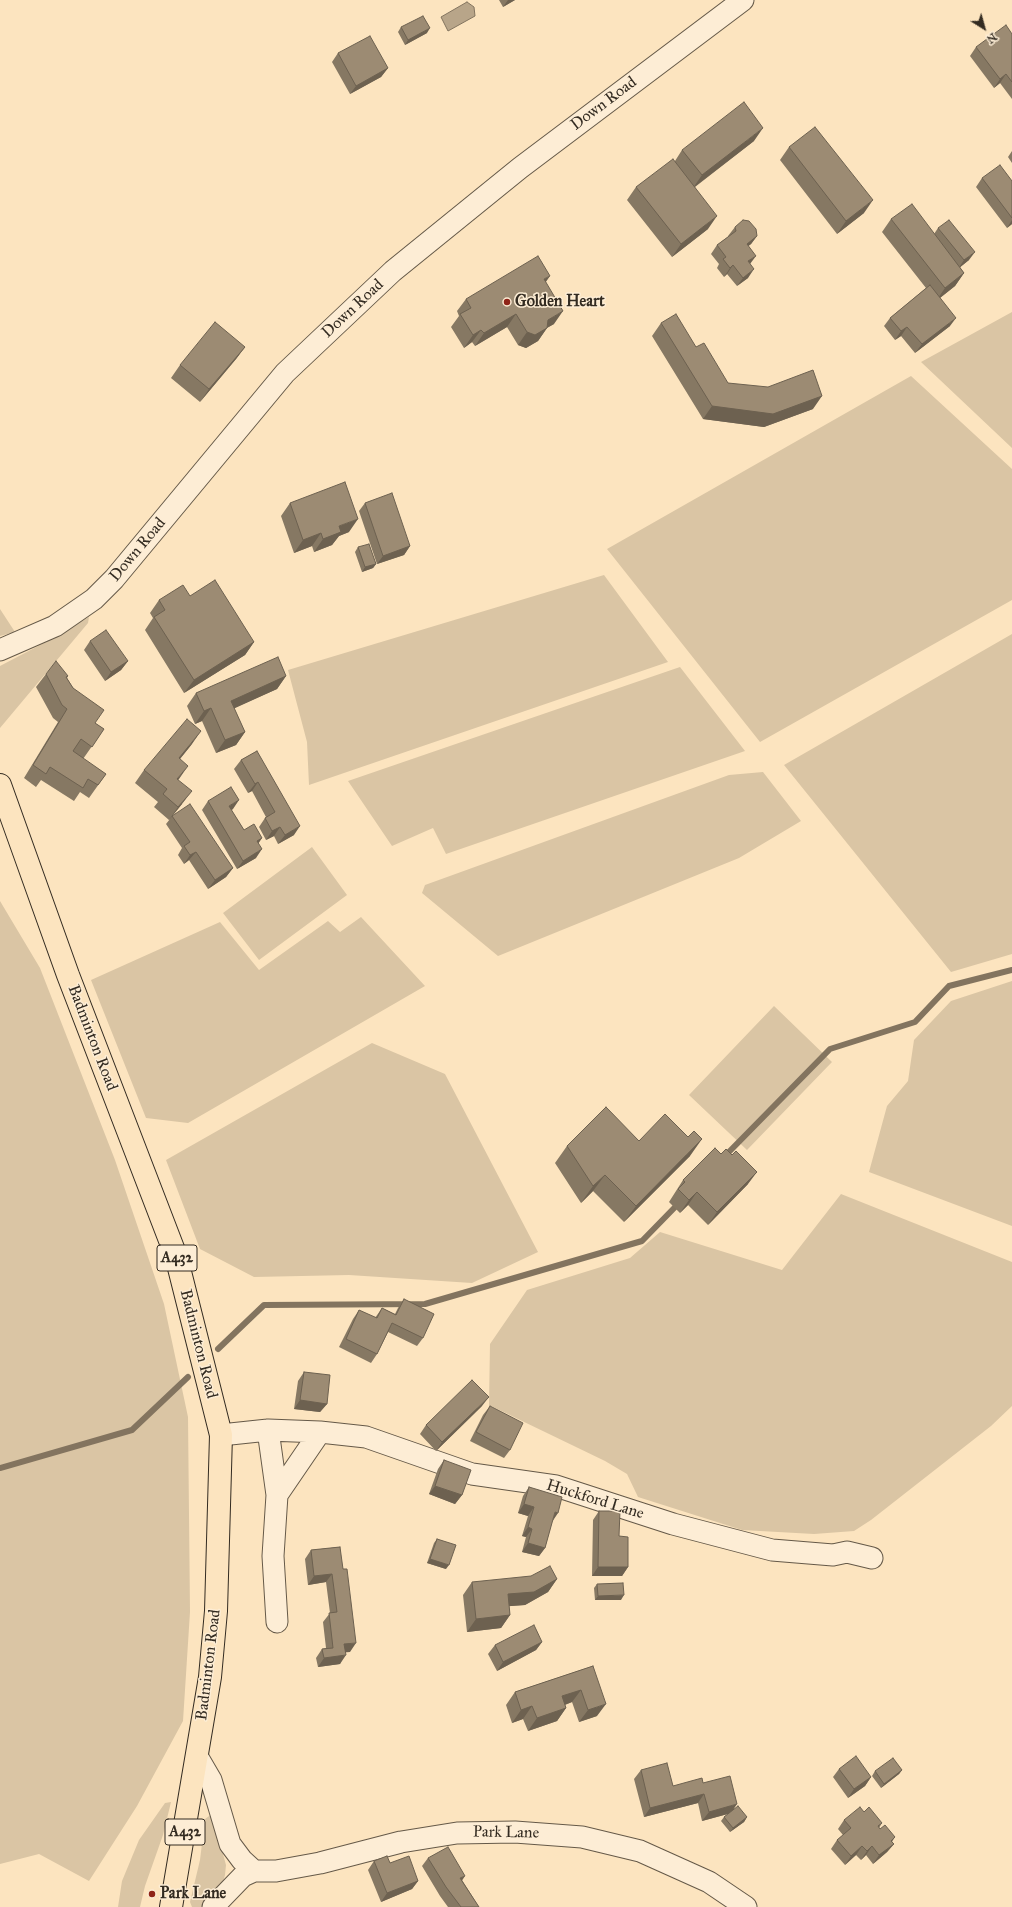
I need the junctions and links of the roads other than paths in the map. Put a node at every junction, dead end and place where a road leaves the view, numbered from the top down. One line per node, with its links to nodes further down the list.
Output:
1 (743, 0): 2 (street, Down Road)
2 (0, 650)
3 (0, 785): 6 (main road, Badminton Road / A432)
4 (268, 1430): 5 (street, Huckford Lane); 6 (street, Huckford Lane); 7 (street)
5 (320, 1432): 7 (street); 8 (street, Huckford Lane)
6 (221, 1435): 10 (main road, Badminton Road / A432)
7 (277, 1495): 9 (street)
8 (872, 1558)
9 (277, 1622)
10 (197, 1756): 11 (street); 12 (main road, Badminton Road / A432)
11 (254, 1871): 13 (street); 14 (street, Park Lane)
12 (171, 1907)
13 (213, 1907)
14 (746, 1907)

